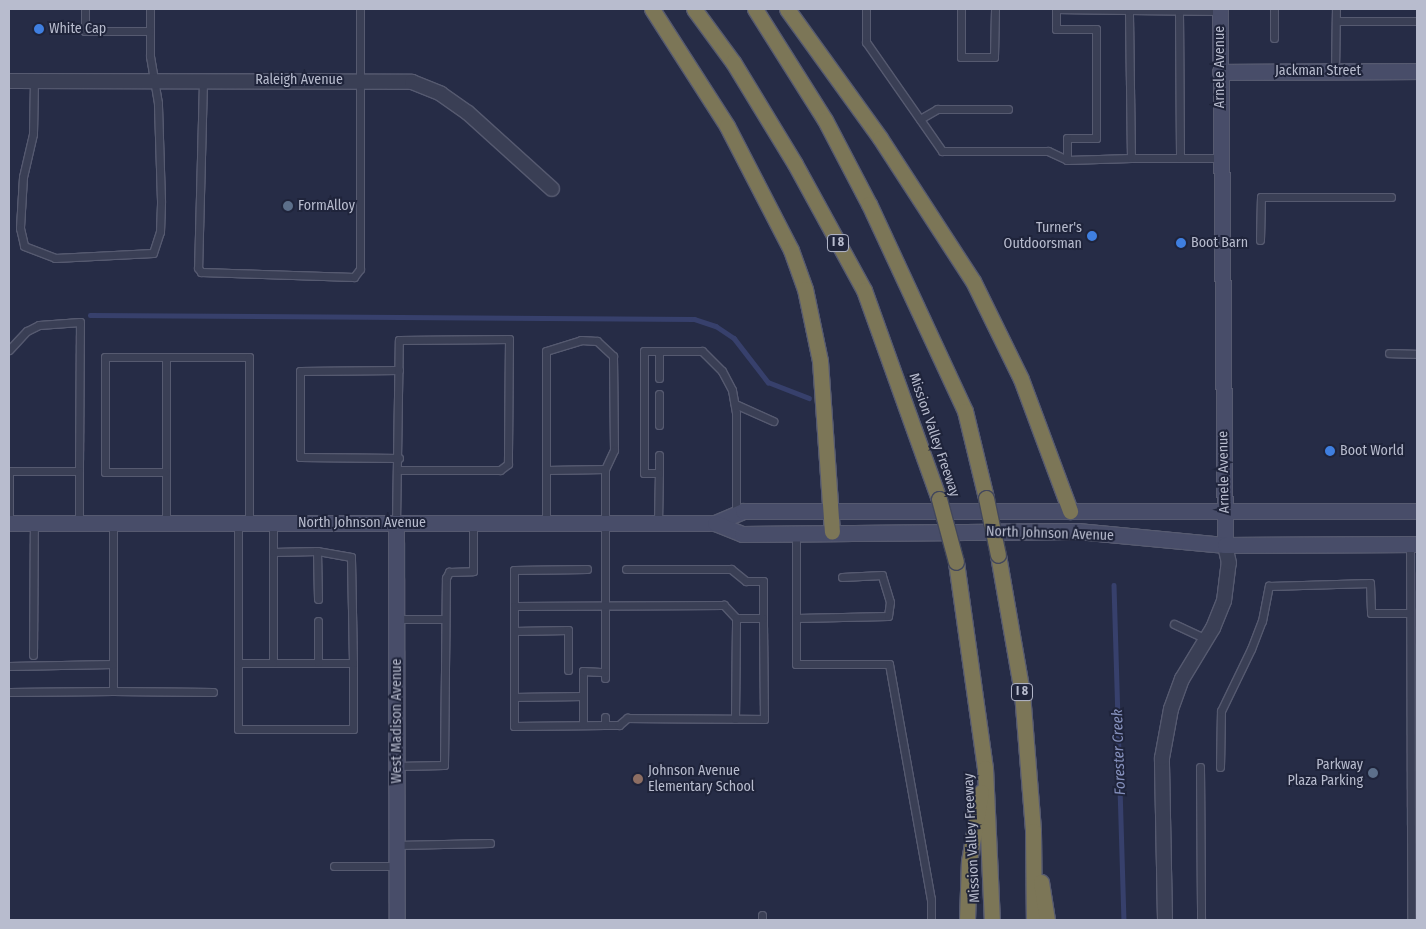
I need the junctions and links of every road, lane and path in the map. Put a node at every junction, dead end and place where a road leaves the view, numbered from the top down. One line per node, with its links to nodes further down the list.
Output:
1 (85, 9): 19 (lane)
2 (150, 9): 19 (lane)
3 (360, 9): 26 (lane)
4 (652, 9): 58 (highway)
5 (694, 9): 116 (highway, Mission Valley Freeway / I 8, bridge)
6 (754, 9): 118 (highway, I 8, bridge)
7 (787, 9): 59 (highway)
8 (866, 9): 30 (lane)
9 (961, 9): 10 (lane)
10 (995, 9)
11 (1056, 9): 14 (lane); 34 (lane)
12 (1274, 9): 20 (lane)
13 (1336, 9): 17 (lane)
14 (1130, 10): 16 (lane); 31 (lane)
15 (1220, 10): 16 (lane); 23 (main road, Arnele Avenue)
16 (1179, 12): 32 (lane)
17 (1336, 21): 18 (lane); 22 (lane)
18 (1417, 21)
19 (150, 31): 24 (lane)
20 (1274, 38)
21 (1417, 70): 22 (main road, Jackman Street)
22 (1335, 71): 23 (main road, Jackman Street)
23 (1220, 72): 33 (main road, Arnele Avenue)
24 (154, 80): 25 (street, Raleigh Avenue); 28 (street, Raleigh Avenue); 28 (lane)
25 (203, 80): 26 (street, Raleigh Avenue); 26 (lane)
26 (360, 80): 35 (street, Raleigh Avenue)
27 (9, 81): 28 (street, Raleigh Avenue)
28 (34, 81)
29 (1008, 109): 30 (lane)
30 (920, 119): 34 (lane)
31 (1131, 158): 32 (lane); 34 (lane)
32 (1180, 158): 33 (lane)
33 (1220, 158): 60 (main road, Arnele Avenue)
34 (1068, 160)
35 (552, 190)
36 (1391, 196): 37 (lane)
37 (1260, 240)
38 (9, 350): 55 (lane)
39 (659, 351): 44 (lane); 46 (lane); 57 (lane)
40 (1390, 353): 41 (lane)
41 (1417, 354)
42 (166, 357): 56 (lane); 56 (lane); 68 (lane)
43 (399, 370): 50 (lane); 50 (lane); 52 (lane)
44 (659, 378)
45 (659, 394): 48 (lane)
46 (735, 404): 47 (lane); 62 (lane)
47 (773, 421)
48 (659, 425)
49 (659, 455): 57 (lane)
50 (399, 458): 52 (lane)
51 (605, 469): 53 (lane); 53 (lane); 73 (lane)
52 (399, 470): 70 (lane)
53 (547, 470): 72 (lane)
54 (9, 471): 55 (lane); 63 (lane)
55 (79, 471): 65 (lane)
56 (166, 472): 67 (lane)
57 (659, 473): 74 (lane)
58 (832, 510): 59 (main road, North Johnson Avenue); 62 (main road, North Johnson Avenue); 76 (highway)
59 (1070, 510): 60 (main road, North Johnson Avenue)
60 (1225, 510): 61 (main road, North Johnson Avenue); 79 (main road, Arnele Avenue)
61 (1417, 511)
62 (736, 514): 75 (main road, North Johnson Avenue)
63 (9, 522): 64 (main road, North Johnson Avenue)
64 (34, 522): 65 (main road, North Johnson Avenue); 99 (lane)
65 (79, 522): 66 (main road, North Johnson Avenue)
66 (113, 522): 67 (main road, North Johnson Avenue); 104 (lane)
67 (166, 522): 68 (main road, North Johnson Avenue)
68 (243, 522): 69 (main road, North Johnson Avenue); 100 (lane)
69 (273, 522): 70 (main road, North Johnson Avenue); 80 (lane)
70 (396, 522): 71 (main road, North Johnson Avenue); 93 (main road, West Madison Avenue)
71 (473, 522): 72 (main road, North Johnson Avenue); 94 (lane)
72 (546, 522): 73 (main road, North Johnson Avenue)
73 (604, 522): 74 (main road, North Johnson Avenue); 87 (lane)
74 (658, 523): 75 (main road, North Johnson Avenue)
75 (714, 523): 77 (main road, North Johnson Avenue)
76 (832, 532): 77 (main road, North Johnson Avenue); 79 (main road, North Johnson Avenue)
77 (796, 533): 92 (lane)
78 (1414, 544): 79 (main road, North Johnson Avenue); 85 (lane)
79 (1225, 545): 98 (street, Arnele Avenue)
80 (273, 552): 81 (lane); 101 (lane)
81 (317, 552): 86 (lane); 103 (lane)
82 (587, 569): 88 (lane)
83 (626, 569): 91 (lane)
84 (842, 577): 92 (lane)
85 (1414, 585): 89 (lane)
86 (318, 599)
87 (605, 605): 88 (lane); 90 (lane); 110 (lane)
88 (514, 606): 97 (lane)
89 (1410, 613): 117 (lane); 131 (lane)
90 (736, 618): 91 (lane); 112 (lane)
91 (764, 618): 112 (lane)
92 (797, 618): 124 (lane)
93 (397, 619): 94 (lane); 114 (main road, West Madison Avenue)
94 (444, 619): 114 (lane)
95 (318, 621): 102 (lane)
96 (1174, 624): 98 (lane)
97 (514, 631): 106 (lane); 111 (lane)
98 (1206, 639): 129 (street, Arnele Avenue)
99 (33, 655)
100 (238, 663): 101 (lane); 103 (lane)
101 (273, 663): 102 (lane)
102 (318, 663): 103 (lane)
103 (354, 663)
104 (113, 664): 105 (lane); 107 (lane)
105 (9, 666)
106 (568, 670)
107 (113, 691): 108 (lane); 109 (lane)
108 (9, 692)
109 (213, 692)
110 (583, 696): 111 (lane); 113 (lane)
111 (514, 697): 113 (lane)
112 (735, 719): 113 (lane)
113 (583, 725)
114 (397, 766): 120 (main road, West Madison Avenue)
115 (1200, 767): 130 (lane)
116 (985, 768): 125 (highway); 126 (highway, Mission Valley Freeway / I 8)
117 (1220, 768)
118 (1033, 831): 127 (highway, I 8); 128 (highway)
119 (490, 844): 120 (lane)
120 (397, 845): 122 (main road, West Madison Avenue)
121 (334, 866): 122 (lane)
122 (397, 866): 123 (main road, West Madison Avenue)
123 (397, 920)
124 (931, 920)
125 (967, 920)
126 (992, 920)
127 (1034, 920)
128 (1047, 920)
129 (1165, 920)
130 (1201, 920)
131 (1412, 920)

